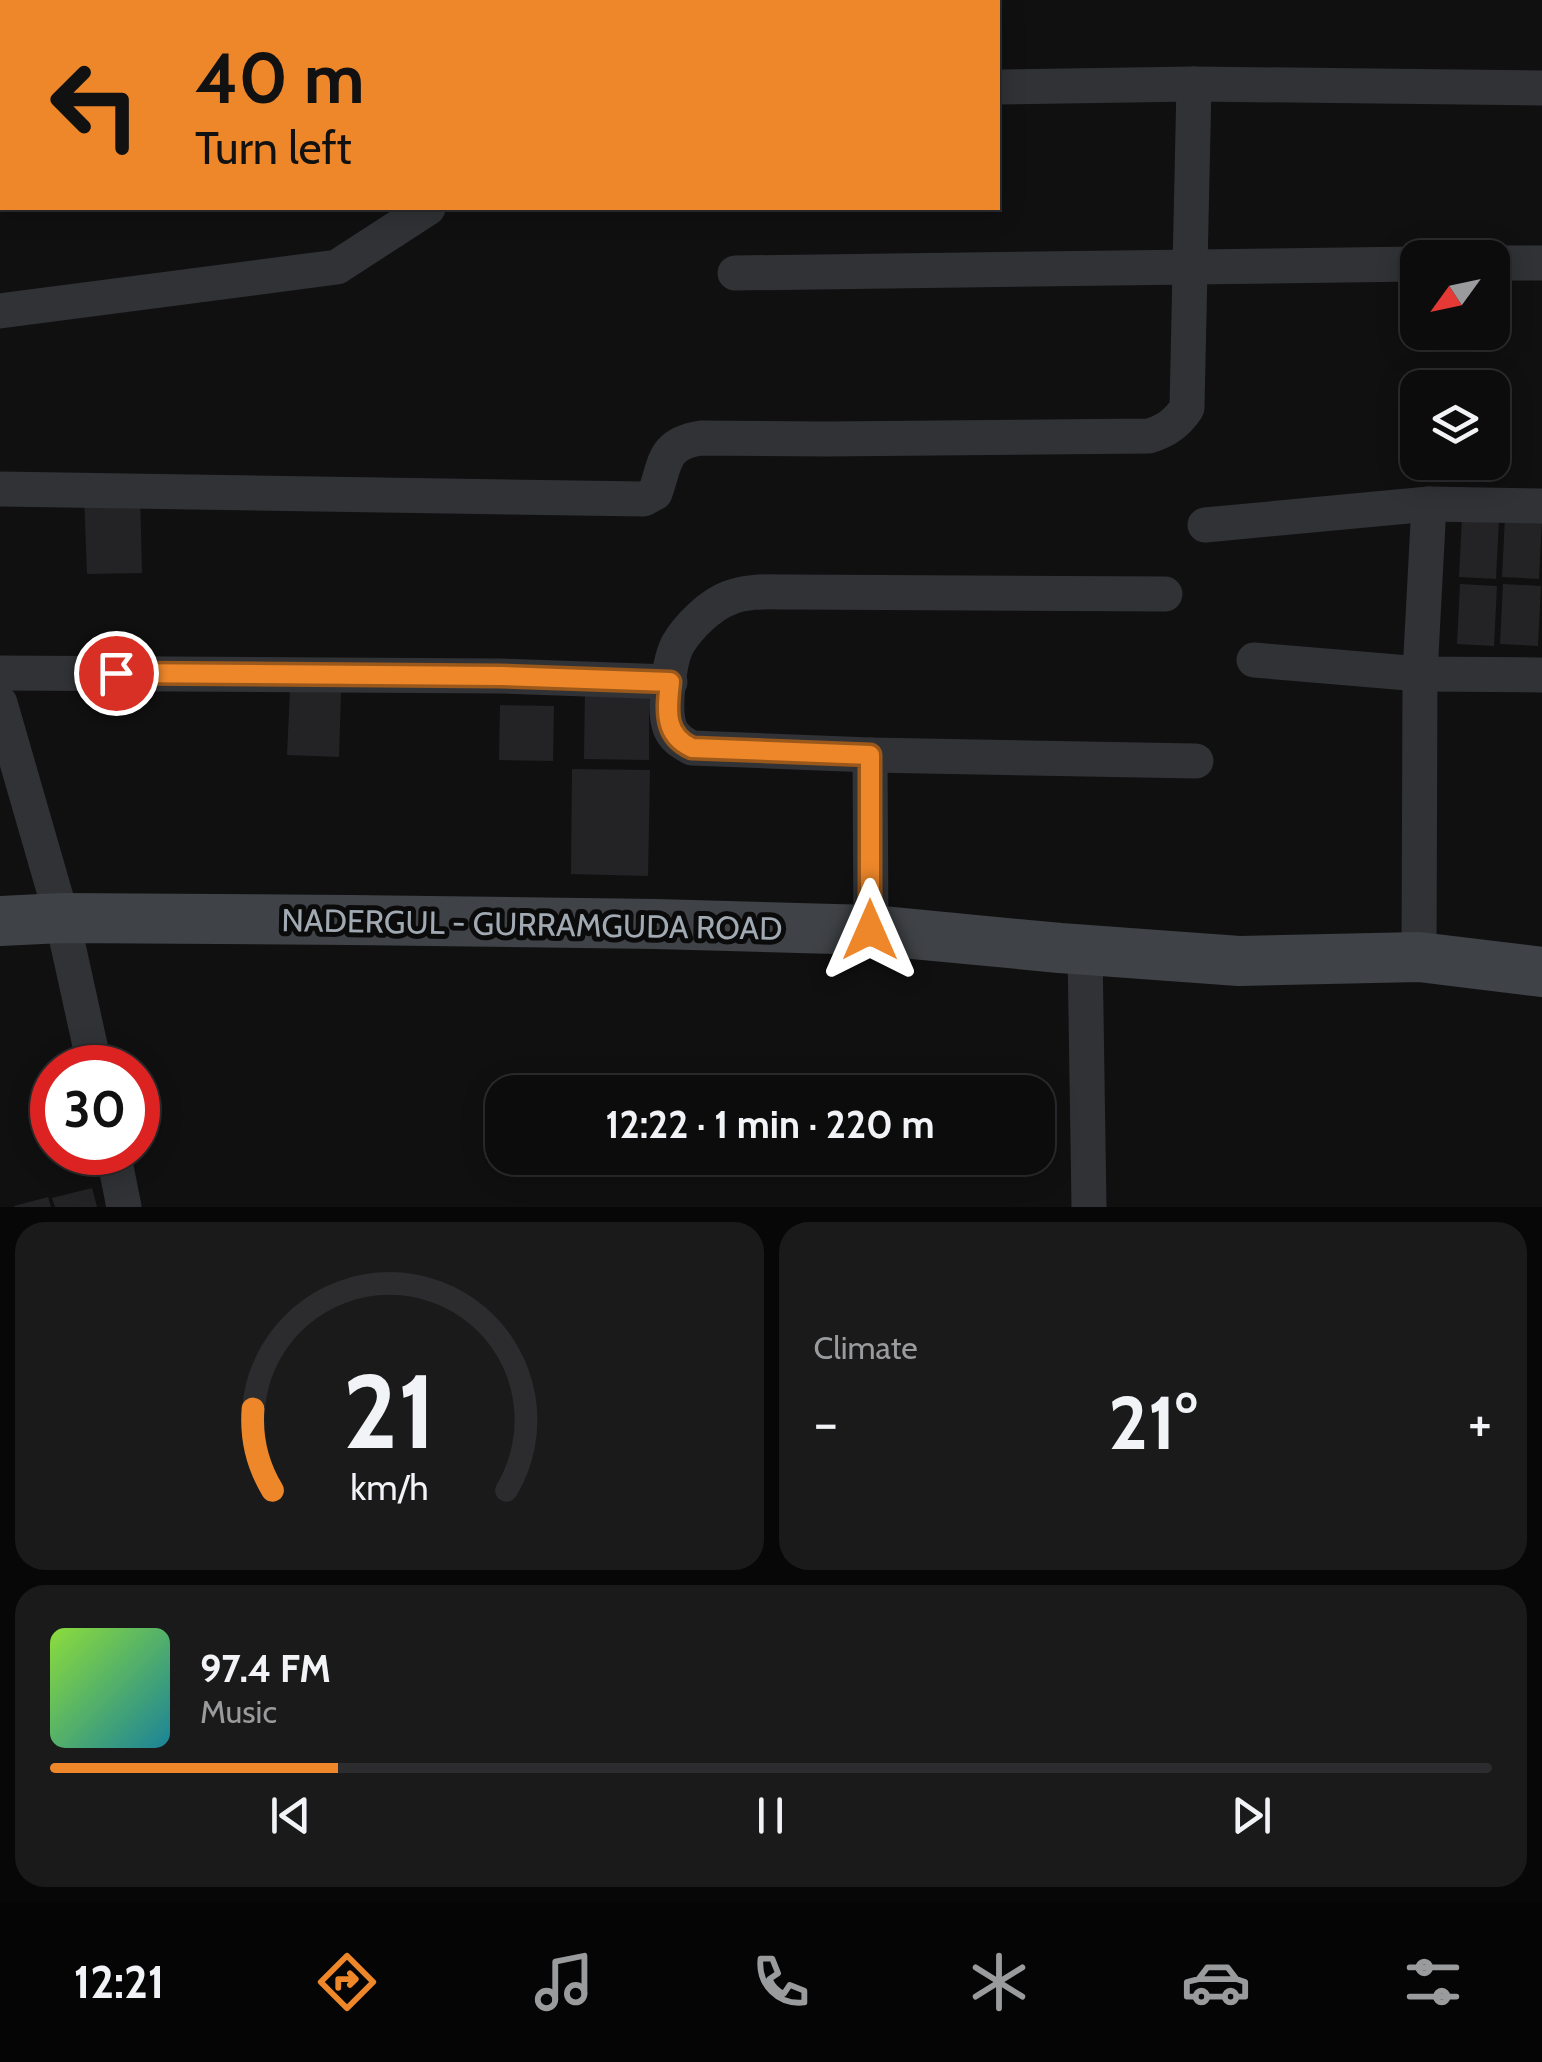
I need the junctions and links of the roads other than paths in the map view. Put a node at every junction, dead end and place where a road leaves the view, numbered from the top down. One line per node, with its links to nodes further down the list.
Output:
1 (1194, 84): 2 (street); 3 (street); 8 (street)
2 (1000, 87)
3 (1542, 88)
4 (425, 210): 10 (street)
5 (1542, 263): 7 (street)
6 (1400, 264): 8 (street)
7 (1510, 264)
8 (1190, 267): 9 (street); 11 (street)
9 (735, 273)
10 (0, 311)
11 (0, 489)
12 (1430, 504): 13 (street); 14 (street); 18 (street)
13 (1542, 506)
14 (1205, 525)
15 (1165, 594): 20 (street)
16 (1254, 660): 18 (street)
17 (0, 673): 20 (street)
18 (1420, 674): 19 (street); 28 (street)
19 (1542, 675)
20 (670, 682): 22 (street)
21 (0, 703): 24 (street)
22 (870, 755): 23 (street); 26 (street)
23 (1196, 760)
24 (62, 918): 25 (main road, NADERGUL - GURRAMGUDA ROAD); 26 (main road, NADERGUL - GURRAMGUDA ROAD); 30 (street)
25 (0, 922)
26 (870, 930): 27 (main road, NADERGUL - GURRAMGUDA ROAD)
27 (1085, 950): 28 (main road, NADERGUL - GURRAMGUDA ROAD); 33 (street)
28 (1418, 957): 29 (main road, NADERGUL - GURRAMGUDA ROAD)
29 (1542, 972)
30 (89, 1045)
31 (118, 1175): 32 (street)
32 (124, 1207)
33 (1089, 1207)

